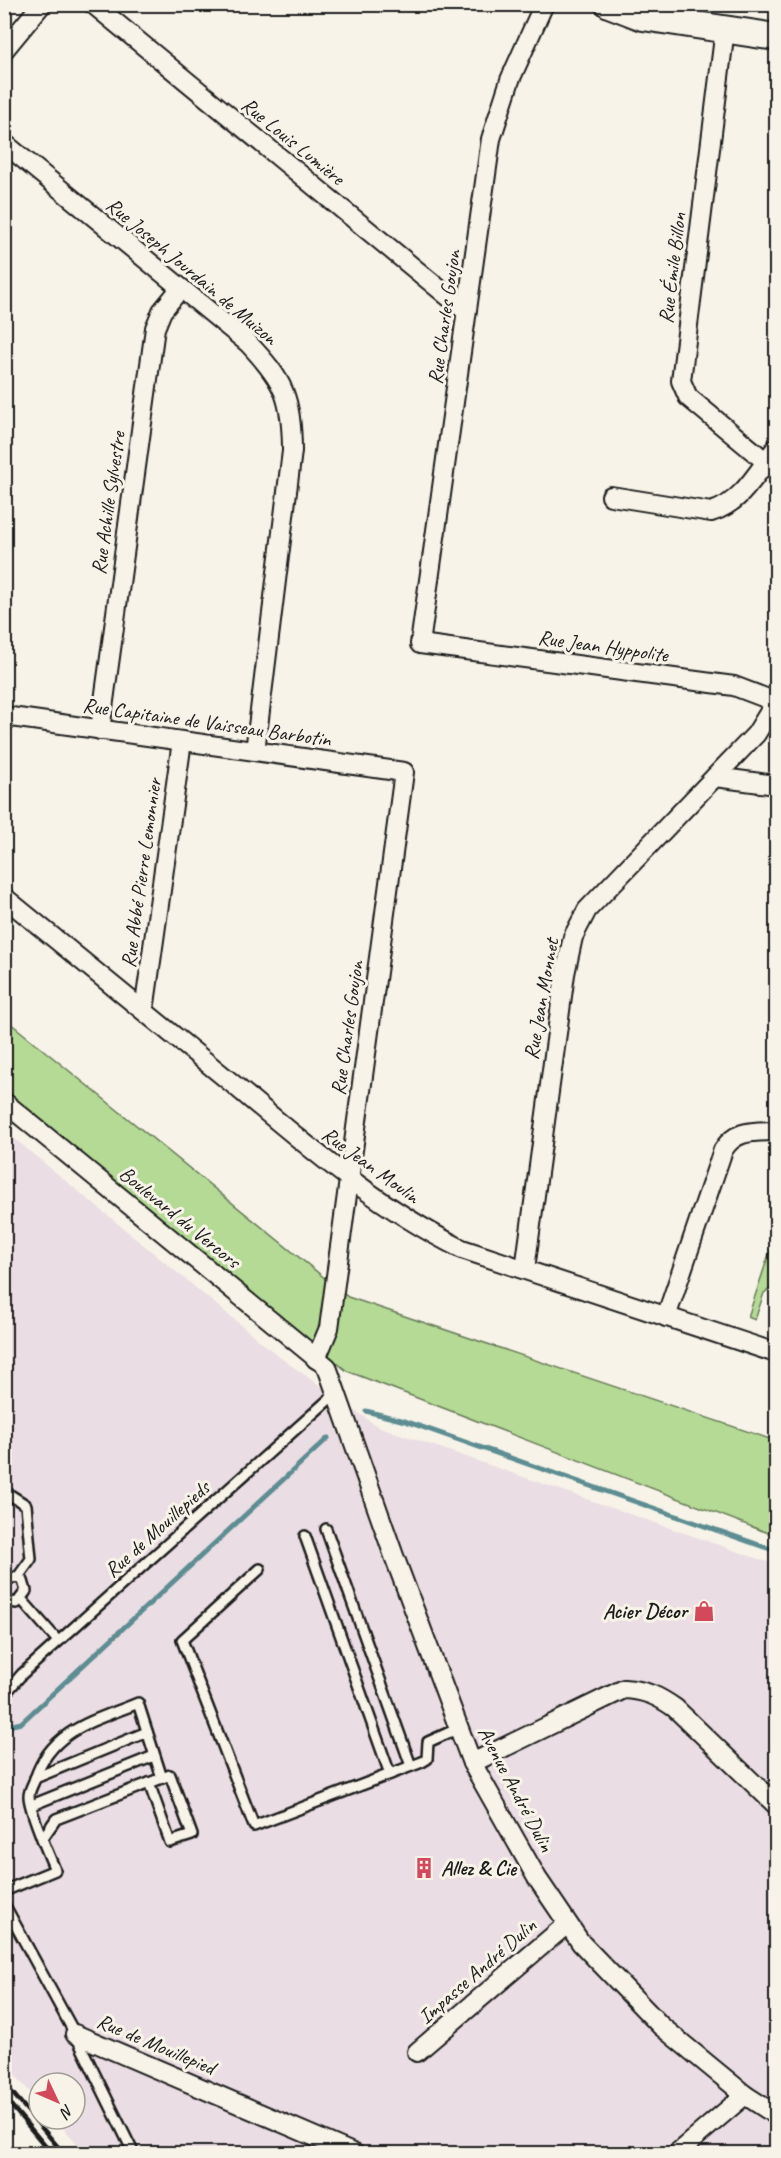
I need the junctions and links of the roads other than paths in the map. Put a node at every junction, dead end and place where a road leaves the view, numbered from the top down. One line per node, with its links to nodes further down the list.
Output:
1 (42, 4): 7 (street)
2 (93, 4): 10 (street, Rue Louis Lumière)
3 (544, 4): 10 (street, Rue Charles Goujon)
4 (609, 4): 5 (street)
5 (724, 29): 6 (street); 11 (street, Rue Émile Billon)
6 (777, 38)
7 (4, 50)
8 (4, 143): 9 (street, Rue Joseph Jourdain de Muizon)
9 (180, 289): 16 (street, Rue Achille Sylvestre); 18 (street, Rue Joseph Jourdain de Muizon)
10 (466, 311): 13 (street, Rue Charles Goujon)
11 (773, 460): 12 (street)
12 (611, 496)
13 (420, 644): 14 (street, Rue Jean Hyppolite)
14 (776, 703): 20 (street, Rue Jean Monnet)
15 (4, 716): 16 (street, Rue Capitaine de Vaisseau Barbotin)
16 (100, 730): 17 (street, Rue Capitaine de Vaisseau Barbotin)
17 (182, 741): 18 (street, Rue Capitaine de Vaisseau Barbotin); 23 (street, Rue Abbé Pierre Lemonnier)
18 (255, 751): 19 (street, Rue Capitaine de Vaisseau Barbotin)
19 (404, 772): 26 (street, Rue Charles Goujon)
20 (715, 777): 21 (street); 27 (street, Rue Jean Monnet)
21 (777, 785)
22 (4, 897): 23 (street, Rue Jean Moulin)
23 (144, 1011): 26 (street, Rue Jean Moulin)
24 (4, 1102): 30 (street, Boulevard du Vercors)
25 (777, 1131): 28 (street)
26 (349, 1178): 27 (street, Rue Jean Moulin); 30 (street, Rue Charles Goujon)
27 (525, 1269): 28 (street, Rue Jean Moulin)
28 (666, 1317): 29 (street, Rue Jean Moulin)
29 (777, 1353)
30 (322, 1363): 31 (street, Avenue André Dulin)
31 (336, 1394): 40 (lane, Rue de Mouillepieds); 42 (street, Avenue André Dulin)
32 (4, 1491): 36 (lane)
33 (326, 1529): 46 (lane)
34 (305, 1536): 47 (lane)
35 (260, 1569): 47 (lane)
36 (18, 1577): 37 (lane); 38 (lane)
37 (4, 1579)
38 (22, 1600): 39 (lane); 40 (lane)
39 (4, 1601)
40 (58, 1641): 41 (lane, Rue de Mouillepieds)
41 (4, 1695)
42 (459, 1728): 45 (street, Avenue André Dulin); 46 (lane)
43 (147, 1732): 44 (lane); 48 (lane); 48 (lane)
44 (154, 1756): 49 (lane); 51 (lane)
45 (472, 1763): 52 (street); 57 (street, Avenue André Dulin)
46 (411, 1767): 47 (lane)
47 (390, 1774)
48 (35, 1778): 51 (lane)
49 (162, 1778): 50 (lane); 50 (lane)
50 (149, 1783): 53 (lane)
51 (32, 1805): 53 (lane)
52 (777, 1805)
53 (42, 1839): 54 (lane)
54 (4, 1891)
55 (4, 1904): 56 (lane, Rue de Mouillepied)
56 (7, 1918): 58 (lane, Rue de Mouillepied)
57 (567, 1924): 59 (street, Impasse André Dulin); 60 (street, Avenue André Dulin)
58 (75, 2034): 62 (lane); 63 (street, Rue de Mouillepied)
59 (417, 2052)
60 (745, 2095): 61 (street, Avenue André Dulin); 64 (street)
61 (777, 2115)
62 (134, 2154)
63 (355, 2154)
64 (676, 2154)

